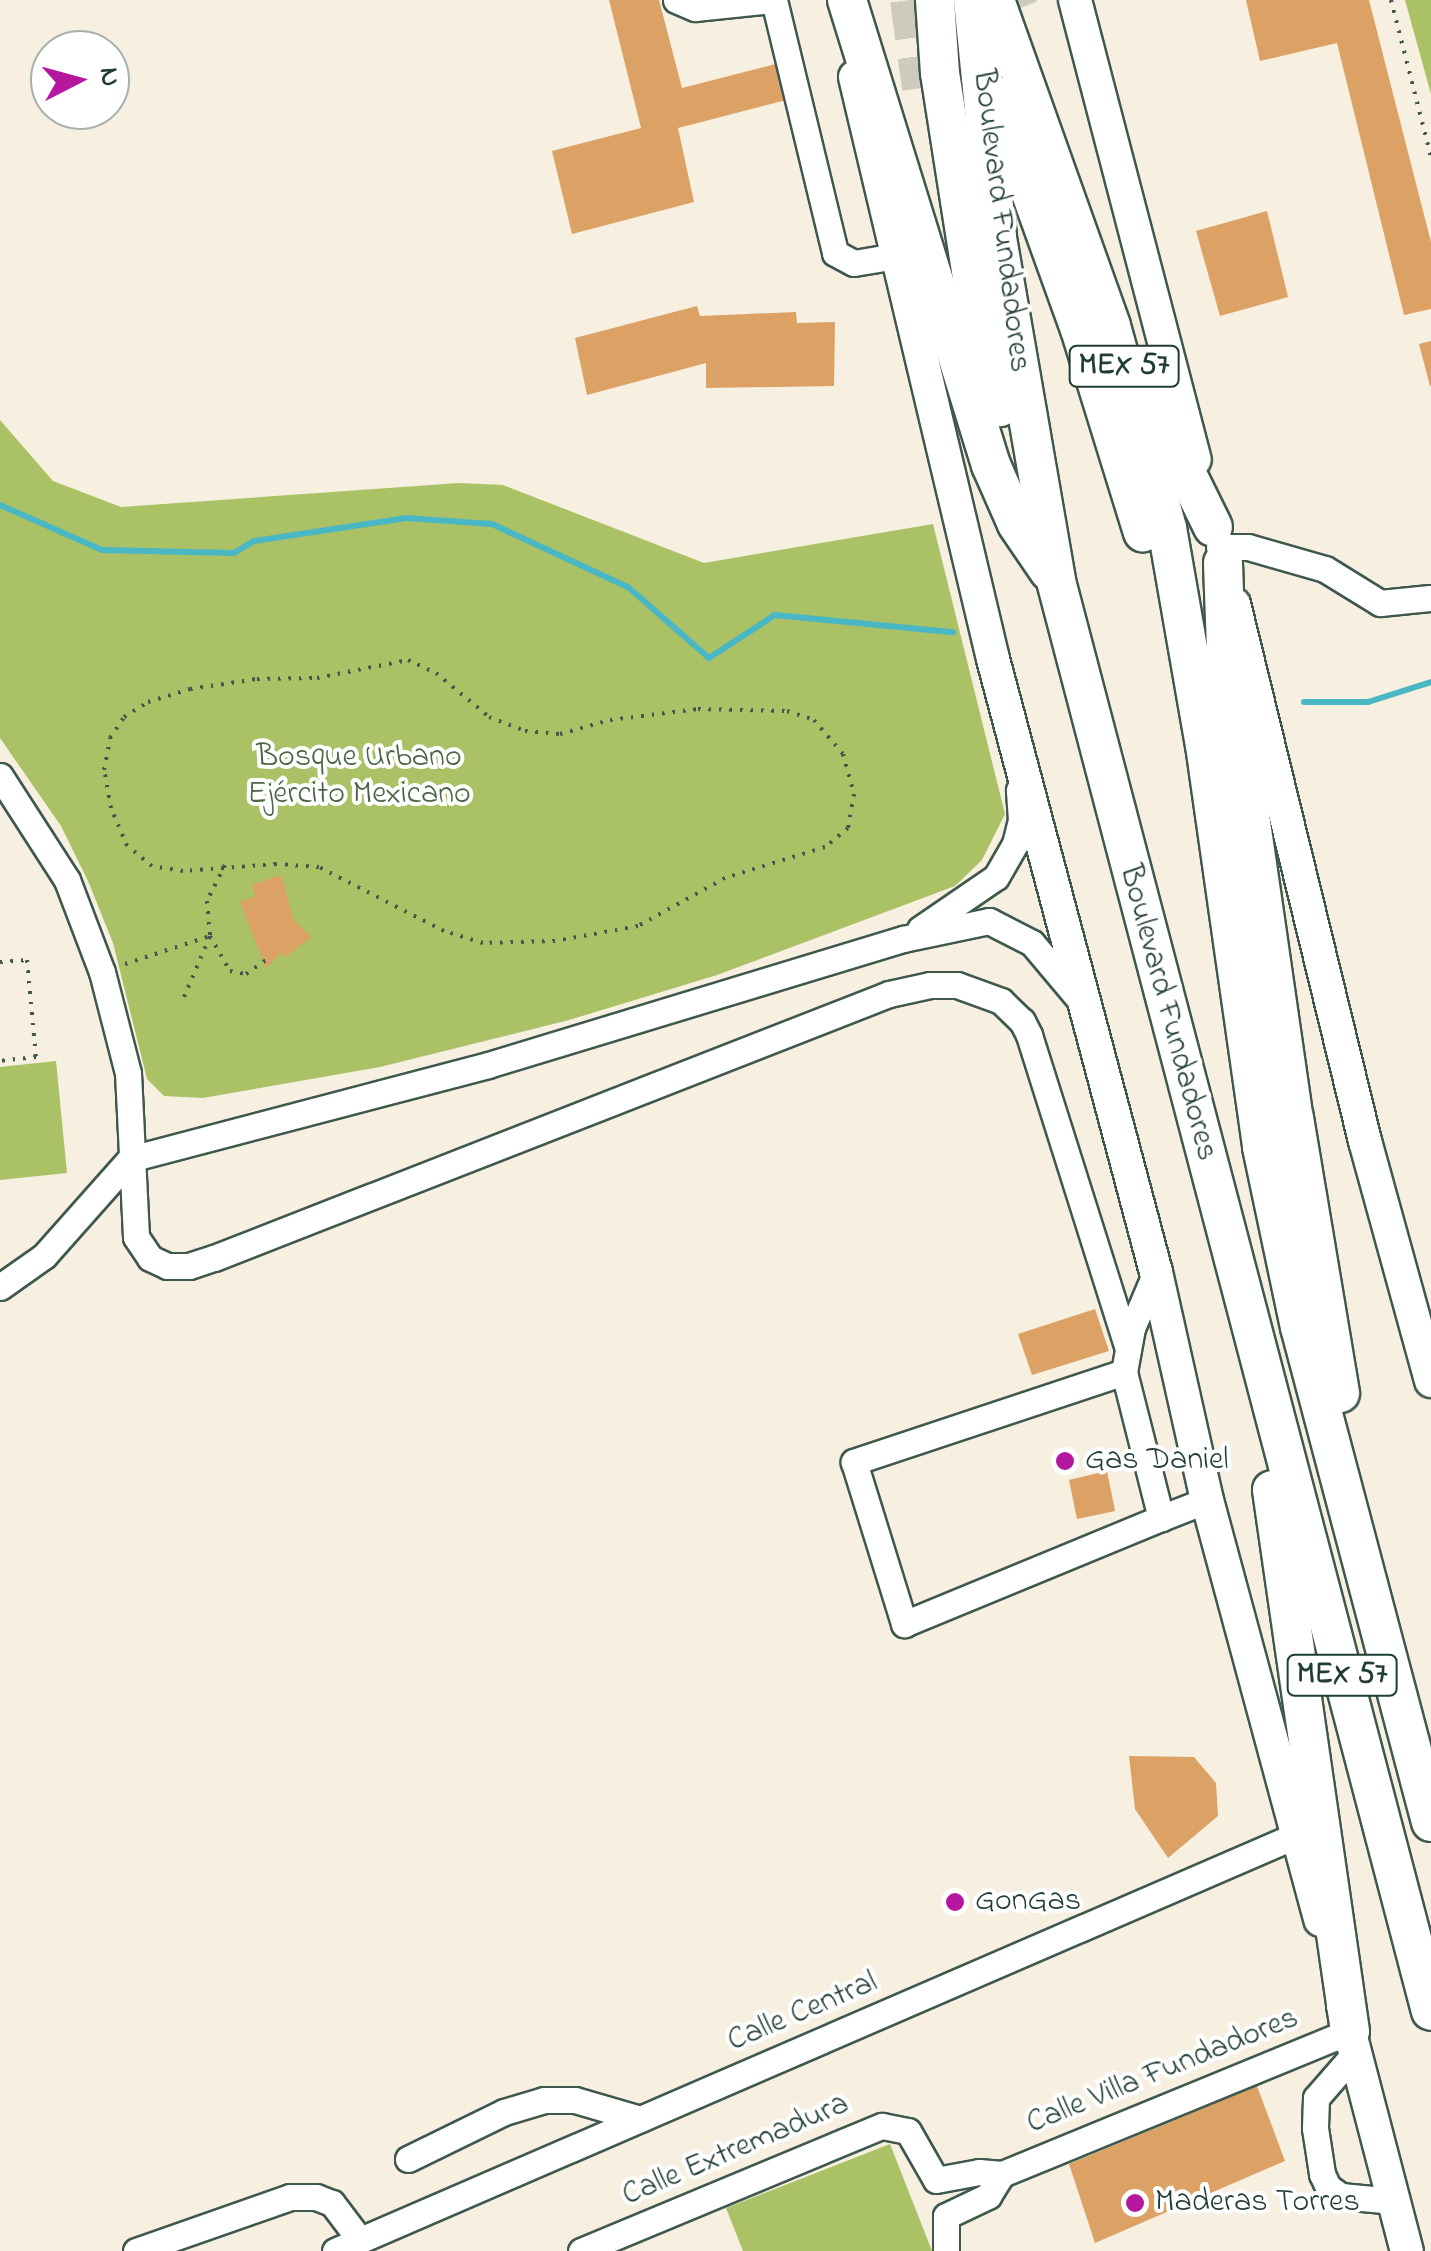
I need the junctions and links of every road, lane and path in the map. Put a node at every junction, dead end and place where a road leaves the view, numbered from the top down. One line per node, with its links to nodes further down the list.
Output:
1 (676, 0): 2 (street)
2 (773, 0): 13 (street)
3 (836, 0): 13 (main road)
4 (847, 0): 16 (highway)
5 (934, 0): 14 (highway)
6 (956, 0): 18 (highway)
7 (973, 0): 16 (highway, Boulevard Fundadores / MEX 57)
8 (1075, 0): 15 (main road)
9 (1391, 0): 12 (path)
10 (1007, 4): 15 (highway); 18 (highway, Boulevard Fundadores / MEX 57)
11 (922, 88): 14 (highway)
12 (1431, 157)
13 (896, 256): 19 (main road)
14 (1024, 510): 16 (highway)
15 (1218, 546): 17 (street); 18 (highway)
16 (1056, 582): 33 (highway, Boulevard Fundadores / MEX 57)
17 (1430, 598)
18 (1238, 740): 35 (main road); 38 (highway, MEX 57)
19 (1018, 755): 23 (street); 28 (main road)
20 (0, 776): 26 (street)
21 (225, 865): 21 (path); 22 (path)
22 (210, 936): 24 (path); 26 (path); 27 (path)
23 (903, 940): 28 (street); 30 (street)
24 (269, 958)
25 (0, 962): 29 (path)
26 (102, 972): 30 (street)
27 (184, 997)
28 (1083, 1004): 31 (main road)
29 (0, 1061)
30 (130, 1159): 32 (street); 34 (street)
31 (1156, 1272): 34 (street); 36 (main road)
32 (0, 1288)
33 (1253, 1339): 40 (highway, Boulevard Fundadores / MEX 57); 41 (highway)
34 (1126, 1361): 37 (street); 37 (street)
35 (1431, 1381)
36 (1207, 1500): 37 (street); 39 (main road)
37 (1161, 1518)
38 (1431, 1822)
39 (1297, 1835): 41 (main road); 42 (street, Calle Central)
40 (1431, 2011)
41 (1352, 2041): 45 (street, Calle Villa Fundadores); 46 (main road); 46 (street)
42 (640, 2119): 44 (street); 48 (street, Calle Central)
43 (914, 2139): 45 (street, Calle Villa Fundadores); 51 (street, Calle Extremadura)
44 (408, 2159)
45 (1002, 2174): 47 (street, Calle Villa Fundadores)
46 (1394, 2200): 52 (main road)
47 (947, 2229)
48 (360, 2240): 49 (street); 50 (street, Calle Central)
49 (136, 2251)
50 (335, 2251)
51 (581, 2251)
52 (1407, 2251)

